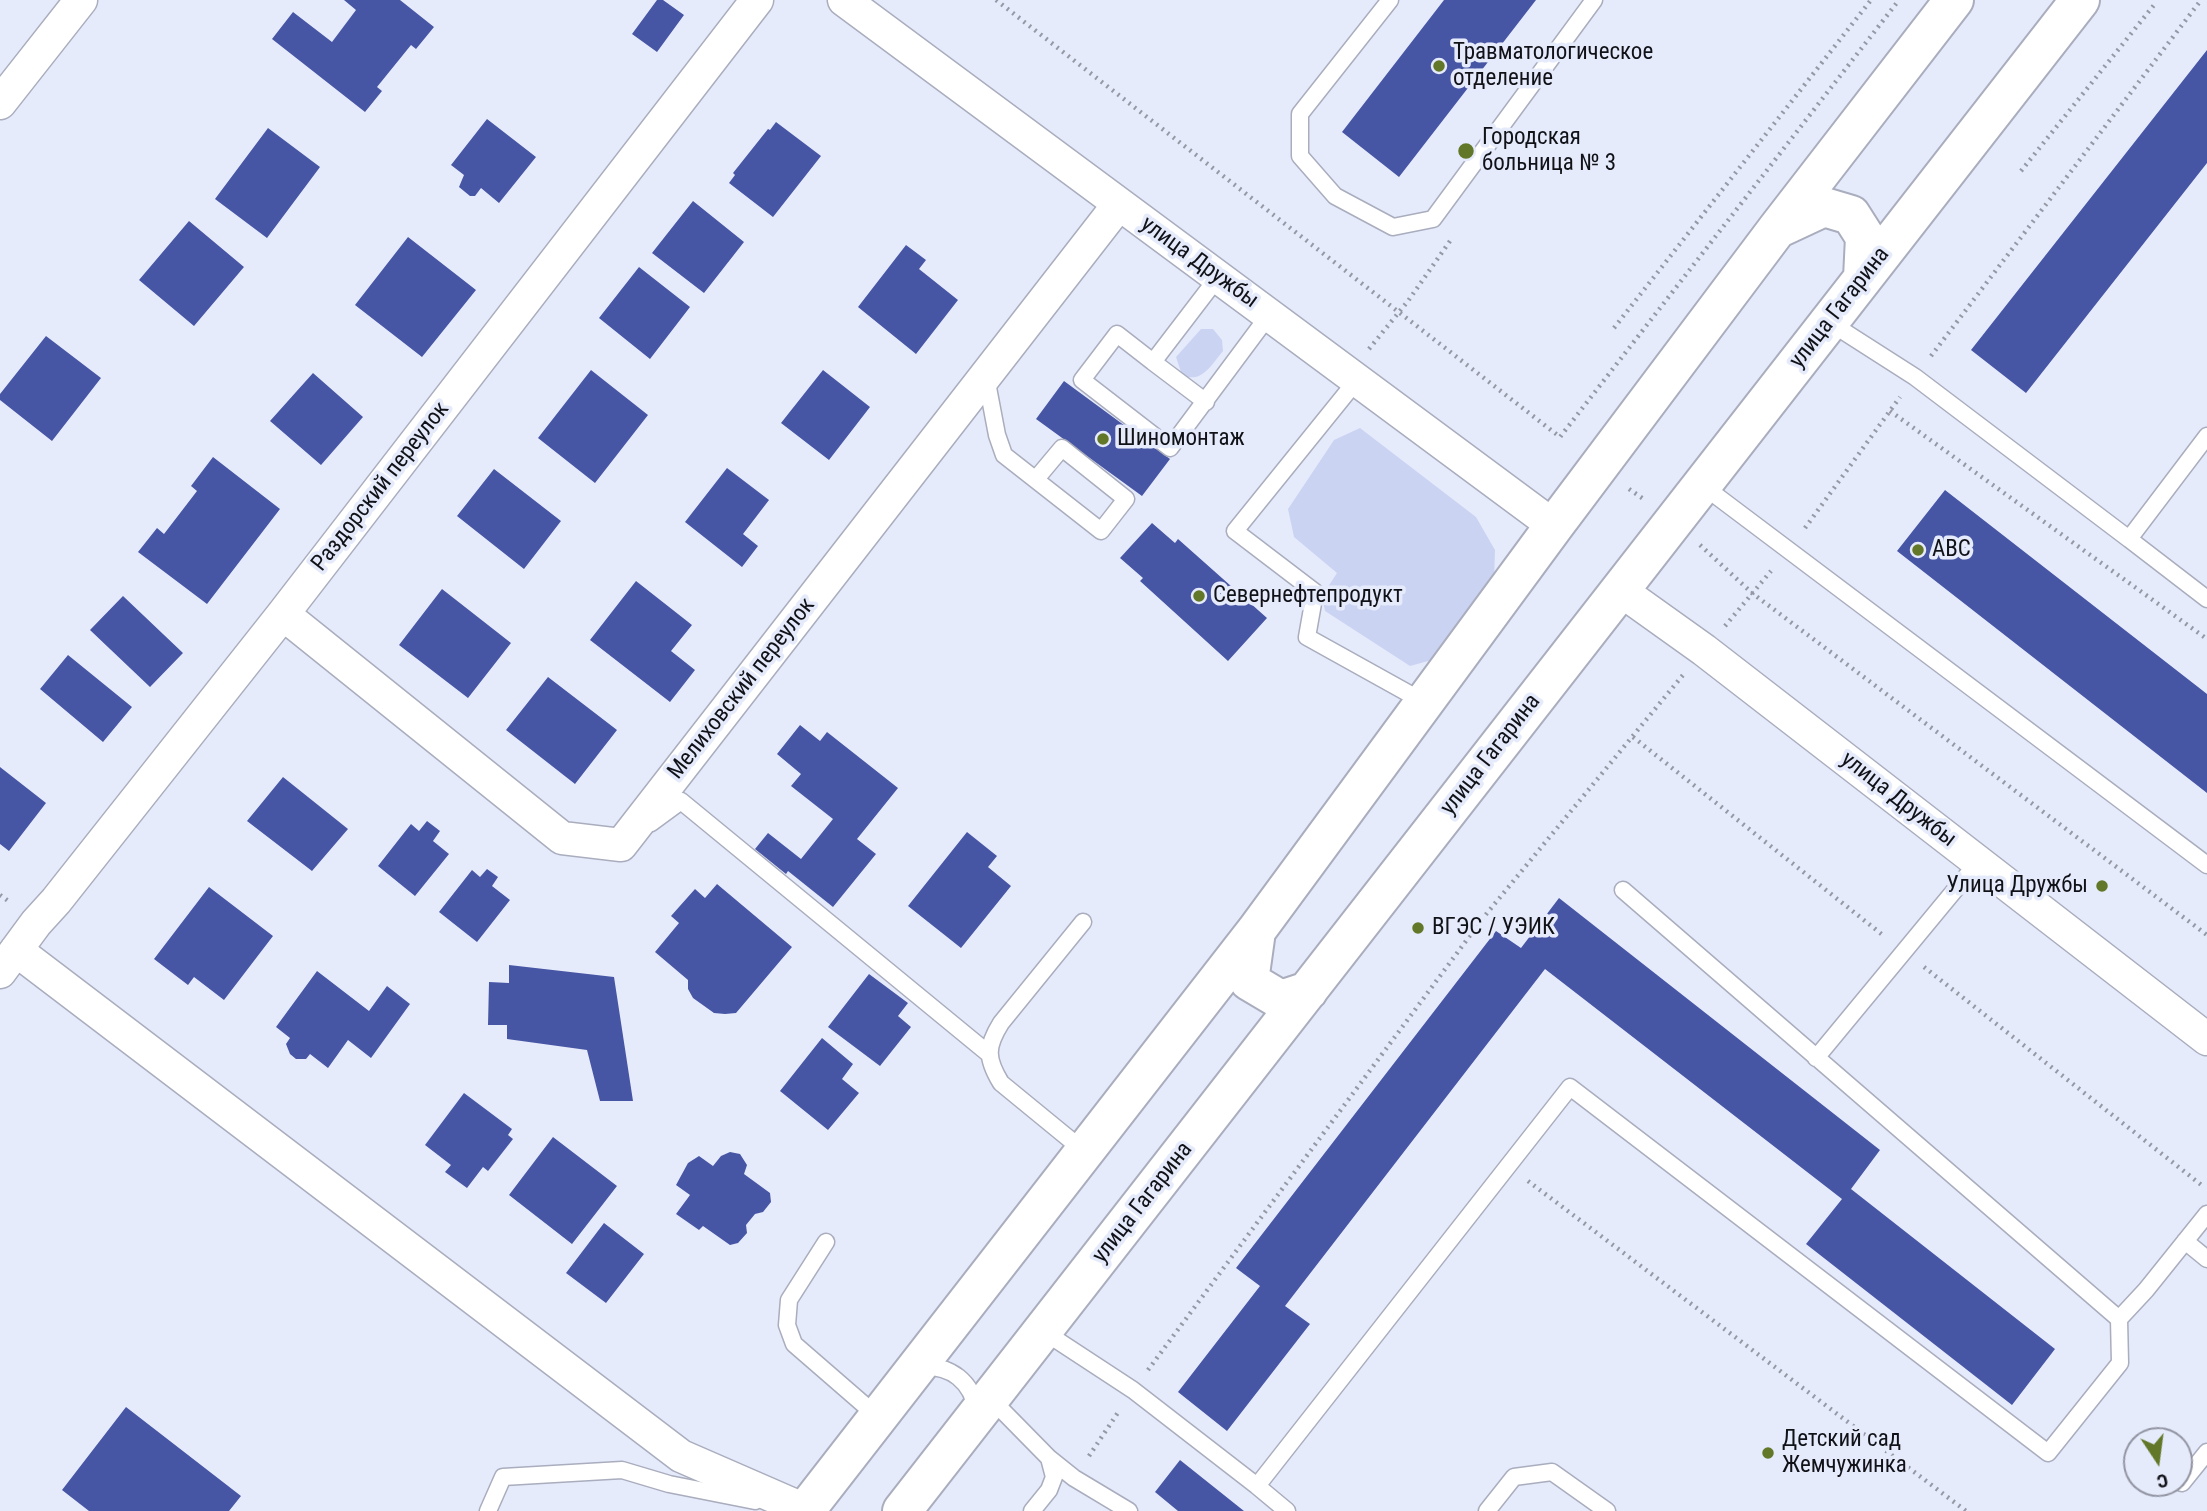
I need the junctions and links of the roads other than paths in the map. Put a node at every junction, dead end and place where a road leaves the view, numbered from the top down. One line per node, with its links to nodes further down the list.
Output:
1 (80, 0): 8 (street)
2 (757, 0): 26 (street, Раздорский переулок)
3 (844, 0): 9 (street, улица Дружбы)
4 (1390, 0): 5 (lane)
5 (1594, 0)
6 (1954, 0): 10 (street)
7 (2080, 0): 12 (street, улица Гагарина)
8 (0, 103)
9 (1119, 204): 11 (street, улица Дружбы); 16 (street, Мелиховский переулок)
10 (1777, 229): 12 (street); 22 (street)
11 (1218, 278): 13 (street, улица Дружбы); 15 (lane)
12 (1863, 278): 14 (street, улица Гагарина)
13 (1269, 315): 17 (street, улица Дружбы); 18 (lane)
14 (1829, 322): 21 (street, улица Гагарина); 23 (lane)
15 (1153, 362): 18 (lane); 18 (lane)
16 (986, 375): 20 (lane); 28 (street, Мелиховский переулок)
17 (1353, 377): 22 (street, улица Дружбы); 27 (lane)
18 (1206, 402)
19 (2207, 436): 23 (lane)
20 (1036, 479): 20 (lane)
21 (1702, 485): 24 (street, улица Гагарина); 30 (lane)
22 (1554, 526): 27 (street)
23 (2129, 539): 25 (lane)
24 (1620, 590): 29 (street, улица Дружбы); 35 (street, улица Гагарина)
25 (2207, 599)
26 (283, 614): 28 (street); 34 (street, Раздорский переулок)
27 (1424, 702): 33 (street)
28 (621, 845): 37 (lane)
29 (1978, 862): 36 (street, улица Дружбы); 38 (lane)
30 (2207, 865)
31 (1623, 890): 38 (lane)
32 (1083, 922): 37 (lane)
33 (1256, 931): 35 (street); 39 (street)
34 (8, 961): 55 (street)
35 (1308, 991): 45 (street, улица Гагарина)
36 (2207, 1039)
37 (989, 1054): 39 (lane)
38 (1816, 1058): 44 (lane)
39 (1084, 1151): 46 (street)
40 (2207, 1214): 41 (lane)
41 (2185, 1241): 43 (lane); 44 (lane)
42 (826, 1242): 48 (lane)
43 (2207, 1259)
44 (2119, 1319): 52 (lane)
45 (1042, 1331): 47 (street, улица Гагарина); 52 (lane)
46 (917, 1367): 47 (lane); 48 (street)
47 (984, 1406): 50 (lane); 53 (street, улица Гагарина)
48 (877, 1416): 55 (street)
49 (2207, 1452): 51 (lane)
50 (1049, 1458): 56 (lane); 57 (lane)
51 (2193, 1469)
52 (1257, 1486): 58 (lane)
53 (913, 1508)
54 (488, 1511): 55 (lane)
55 (805, 1511)
56 (1032, 1511)
57 (1129, 1511)
58 (1287, 1511)
59 (1487, 1511): 60 (lane)
60 (1607, 1511)

